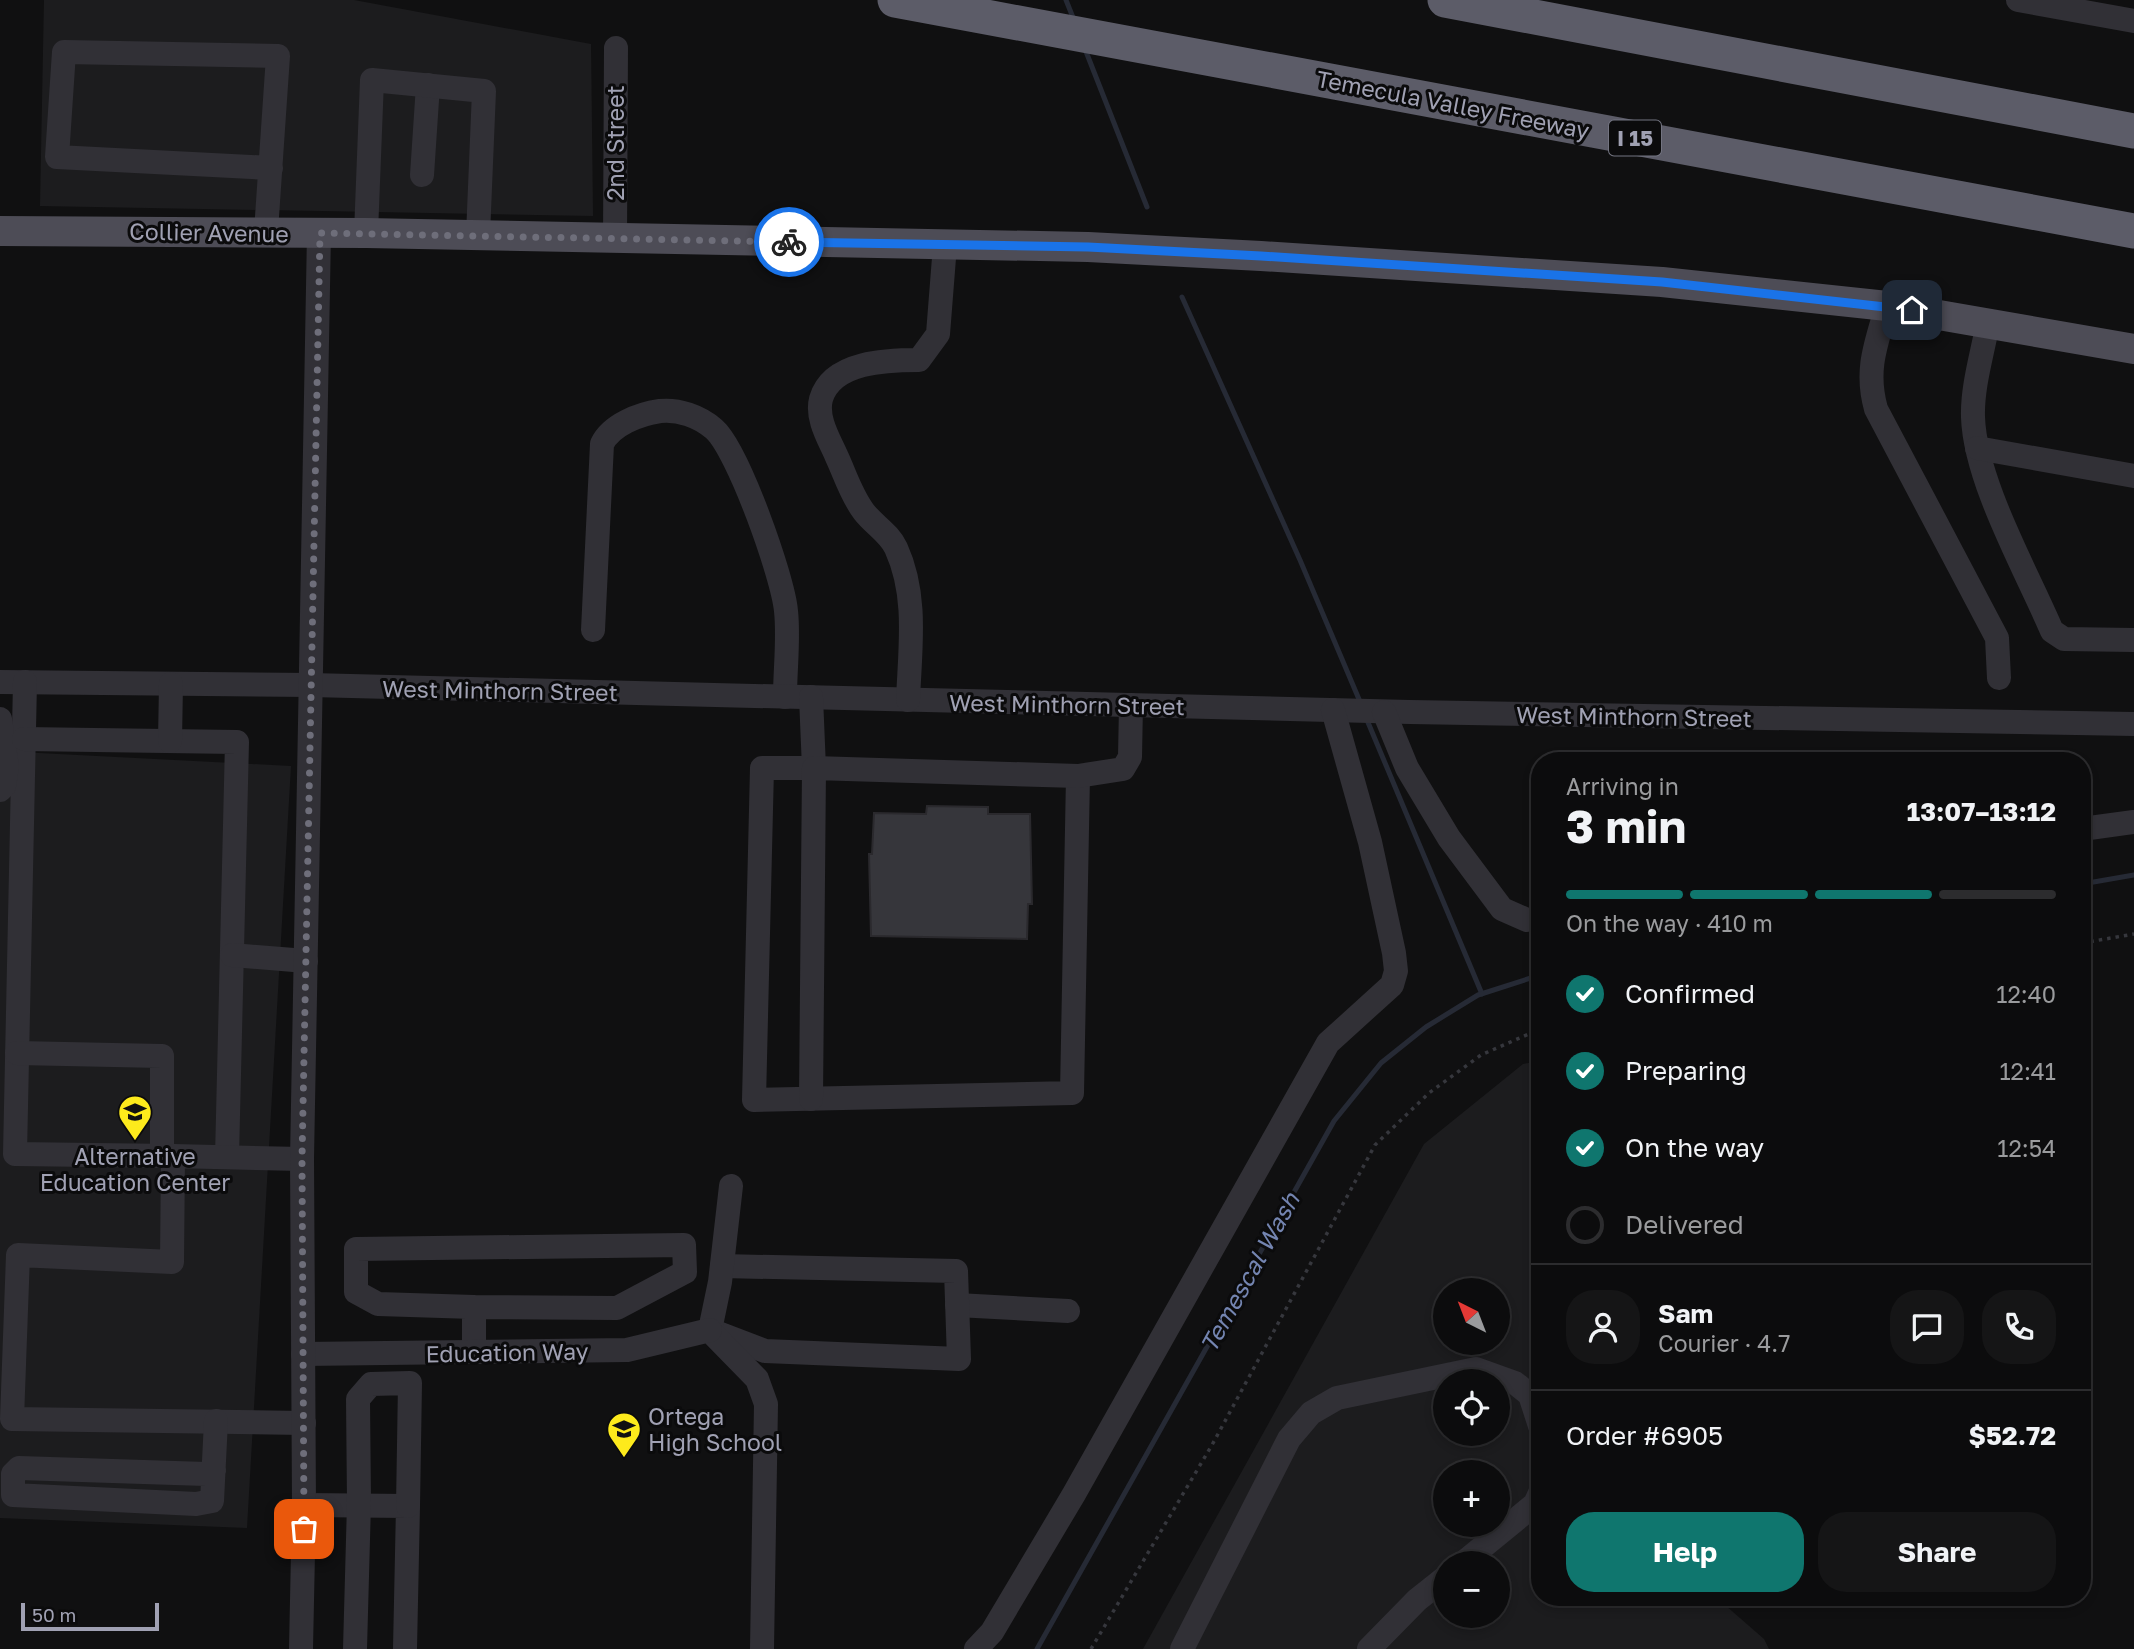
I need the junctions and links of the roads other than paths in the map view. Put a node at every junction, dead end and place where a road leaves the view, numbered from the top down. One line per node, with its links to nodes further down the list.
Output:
1 (895, 0): 10 (highway, Temecula Valley Freeway / I 15)
2 (1445, 0): 7 (highway)
3 (2018, 0): 4 (street)
4 (2134, 22)
5 (616, 48): 16 (street, 2nd Street)
6 (428, 85): 9 (street); 14 (street); 15 (street)
7 (2134, 131)
8 (271, 168): 8 (street); 12 (street)
9 (422, 175)
10 (2134, 231)
11 (0, 232): 12 (main road, Collier Avenue)
12 (266, 232): 13 (main road, Collier Avenue)
13 (320, 233): 14 (main road, Collier Avenue); 29 (street)
14 (366, 233): 15 (main road, Collier Avenue)
15 (478, 236): 16 (main road, Collier Avenue)
16 (615, 239): 17 (main road, Collier Avenue)
17 (945, 244): 18 (main road, Collier Avenue); 32 (street)
18 (1887, 306): 19 (main road, Collier Avenue); 25 (street)
19 (1988, 322): 20 (main road, Collier Avenue); 21 (street)
20 (2134, 348)
21 (1977, 448): 22 (street); 24 (street)
22 (2134, 476)
23 (593, 630): 30 (street)
24 (2134, 640)
25 (1999, 678)
26 (0, 682): 27 (street, West Minthorn Street)
27 (25, 682): 28 (street, West Minthorn Street); 38 (street)
28 (171, 684): 29 (street, West Minthorn Street); 39 (street)
29 (311, 685): 30 (street, West Minthorn Street); 47 (street)
30 (785, 697): 31 (street, West Minthorn Street)
31 (811, 697): 32 (street, West Minthorn Street); 40 (street)
32 (908, 700): 33 (street, West Minthorn Street)
33 (1130, 705): 34 (street, West Minthorn Street); 41 (street)
34 (1324, 710): 35 (street, West Minthorn Street); 75 (street)
35 (1384, 712): 37 (street, West Minthorn Street); 45 (street)
36 (0, 719): 42 (street)
37 (2134, 724)
38 (24, 738): 39 (street); 48 (street)
39 (170, 741): 46 (street)
40 (814, 768): 41 (street); 49 (street); 49 (street)
41 (1078, 776): 49 (street)
42 (0, 790)
43 (2134, 822): 44 (street)
44 (2091, 828)
45 (1531, 919)
46 (232, 955): 47 (street); 51 (street)
47 (306, 961): 52 (street)
48 (17, 1053): 50 (street); 50 (street)
49 (811, 1099)
50 (167, 1156): 51 (street); 62 (street)
51 (227, 1157): 52 (street)
52 (302, 1159): 60 (street)
53 (731, 1186): 54 (street)
54 (722, 1266): 55 (street); 58 (street)
55 (957, 1305): 57 (street); 58 (street)
56 (474, 1307): 56 (street); 59 (street)
57 (1068, 1311)
58 (710, 1331): 59 (street, Education Way); 74 (street)
59 (474, 1352): 60 (street, Education Way)
60 (303, 1354): 63 (street)
61 (1531, 1388): 76 (street)
62 (216, 1422): 63 (street); 64 (street)
63 (303, 1423): 66 (street)
64 (214, 1470): 64 (street)
65 (359, 1503): 66 (street); 67 (street); 67 (street); 72 (street)
66 (304, 1505): 71 (street)
67 (408, 1506): 73 (street)
68 (1531, 1507): 69 (street)
69 (1478, 1551)
70 (1433, 1587): 77 (street)
71 (301, 1649)
72 (355, 1649)
73 (405, 1649)
74 (762, 1649)
75 (976, 1649)
76 (1182, 1649)
77 (1369, 1649)

